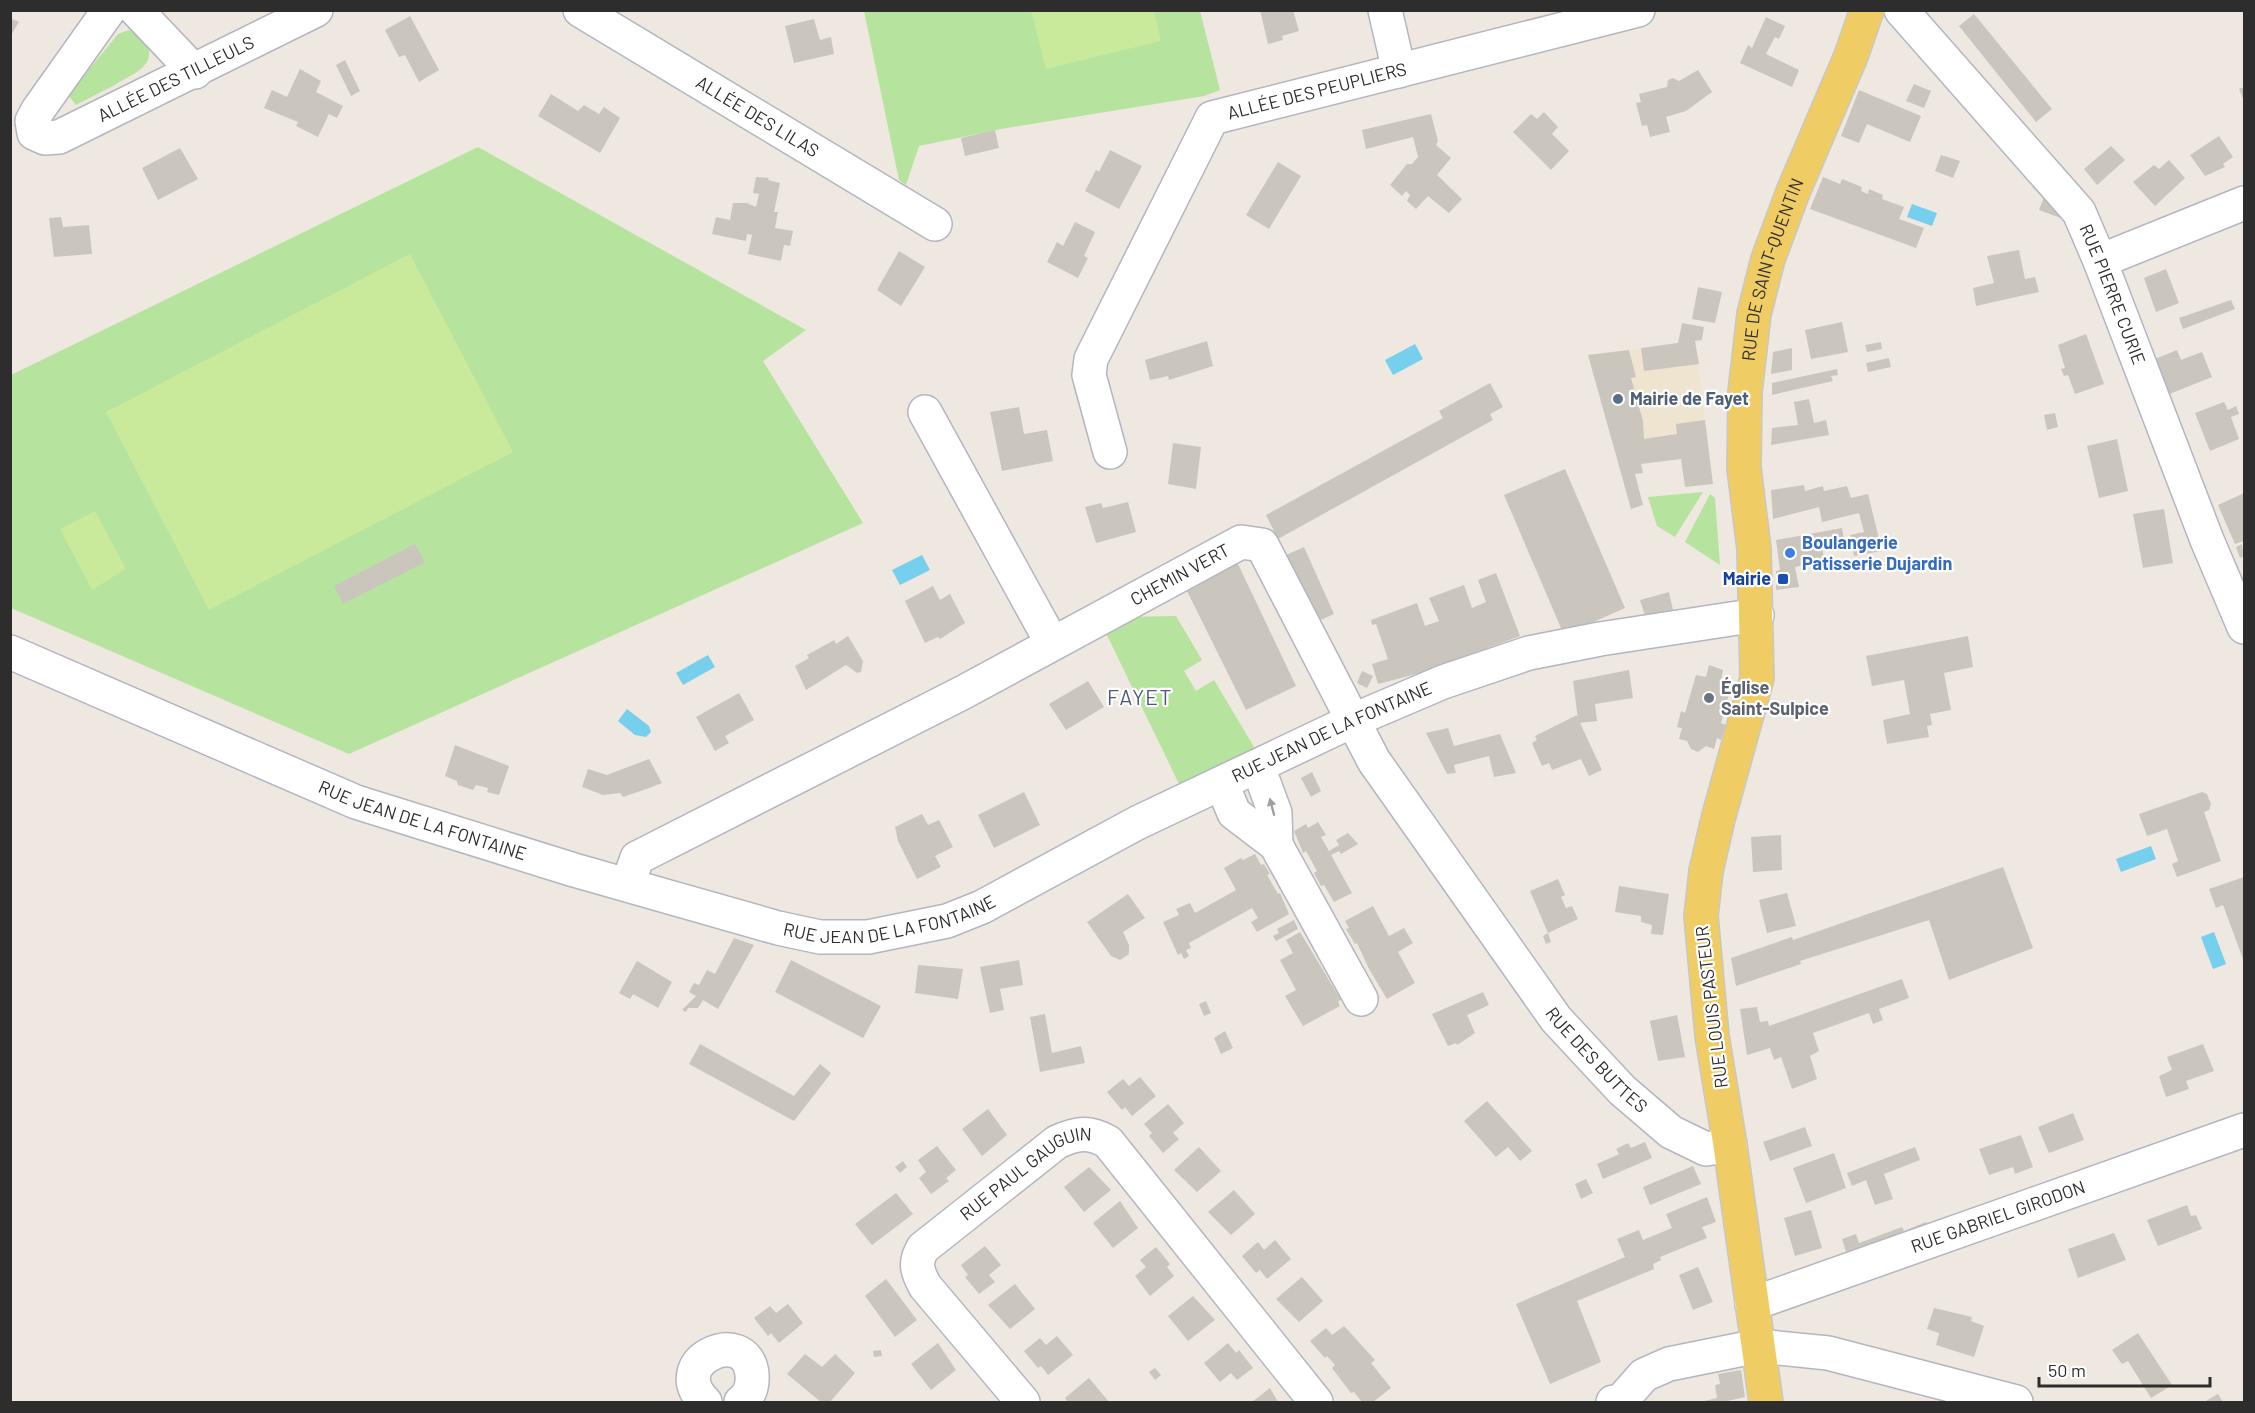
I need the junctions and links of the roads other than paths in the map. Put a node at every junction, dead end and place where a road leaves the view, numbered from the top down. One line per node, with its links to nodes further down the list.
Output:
1 (109, 10): 10 (street, ALLÉE DES TILLEULS)
2 (136, 10): 10 (street)
3 (316, 10): 10 (street, ALLÉE DES TILLEULS)
4 (580, 10): 12 (street, ALLÉE DES LILAS)
5 (1385, 10): 9 (street)
6 (1638, 10): 9 (street, ALLÉE DES PEUPLIERS)
7 (1867, 10): 16 (main road, RUE DE SAINT-QUENTIN)
8 (1901, 10): 13 (street, RUE PIERRE CURIE)
9 (1399, 71): 15 (street, ALLÉE DES PEUPLIERS)
10 (195, 72)
11 (2244, 203): 13 (street)
12 (935, 224)
13 (2100, 261): 17 (street, RUE PIERRE CURIE)
14 (925, 412): 18 (street)
15 (1110, 452)
16 (1757, 615): 20 (street, RUE JEAN DE LA FONTAINE); 27 (main road, RUE LOUIS PASTEUR)
17 (2244, 627)
18 (1052, 643): 20 (street, CHEMIN VERT); 24 (street)
19 (10, 652): 24 (street, RUE JEAN DE LA FONTAINE)
20 (1354, 720): 21 (street, RUE JEAN DE LA FONTAINE); 27 (street, RUE DES BUTTES)
21 (1258, 767): 22 (street, RUE JEAN DE LA FONTAINE); 23 (street, one-way to 21)
22 (1222, 784): 23 (street); 24 (street, RUE JEAN DE LA FONTAINE)
23 (1276, 845): 25 (street)
24 (628, 884)
25 (1361, 999)
26 (2244, 1130): 28 (street, RUE GABRIEL GIRODON)
27 (1730, 1145): 28 (main road, RUE LOUIS PASTEUR)
28 (1752, 1304): 29 (main road, RUE LOUIS PASTEUR)
29 (1758, 1346): 34 (street); 35 (main road, RUE LOUIS PASTEUR); 36 (street)
30 (705, 1402): 31 (street)
31 (741, 1402)
32 (1023, 1402): 33 (street, RUE PAUL GAUGUIN)
33 (1316, 1402)
34 (1613, 1402)
35 (1766, 1402)
36 (2016, 1402)

